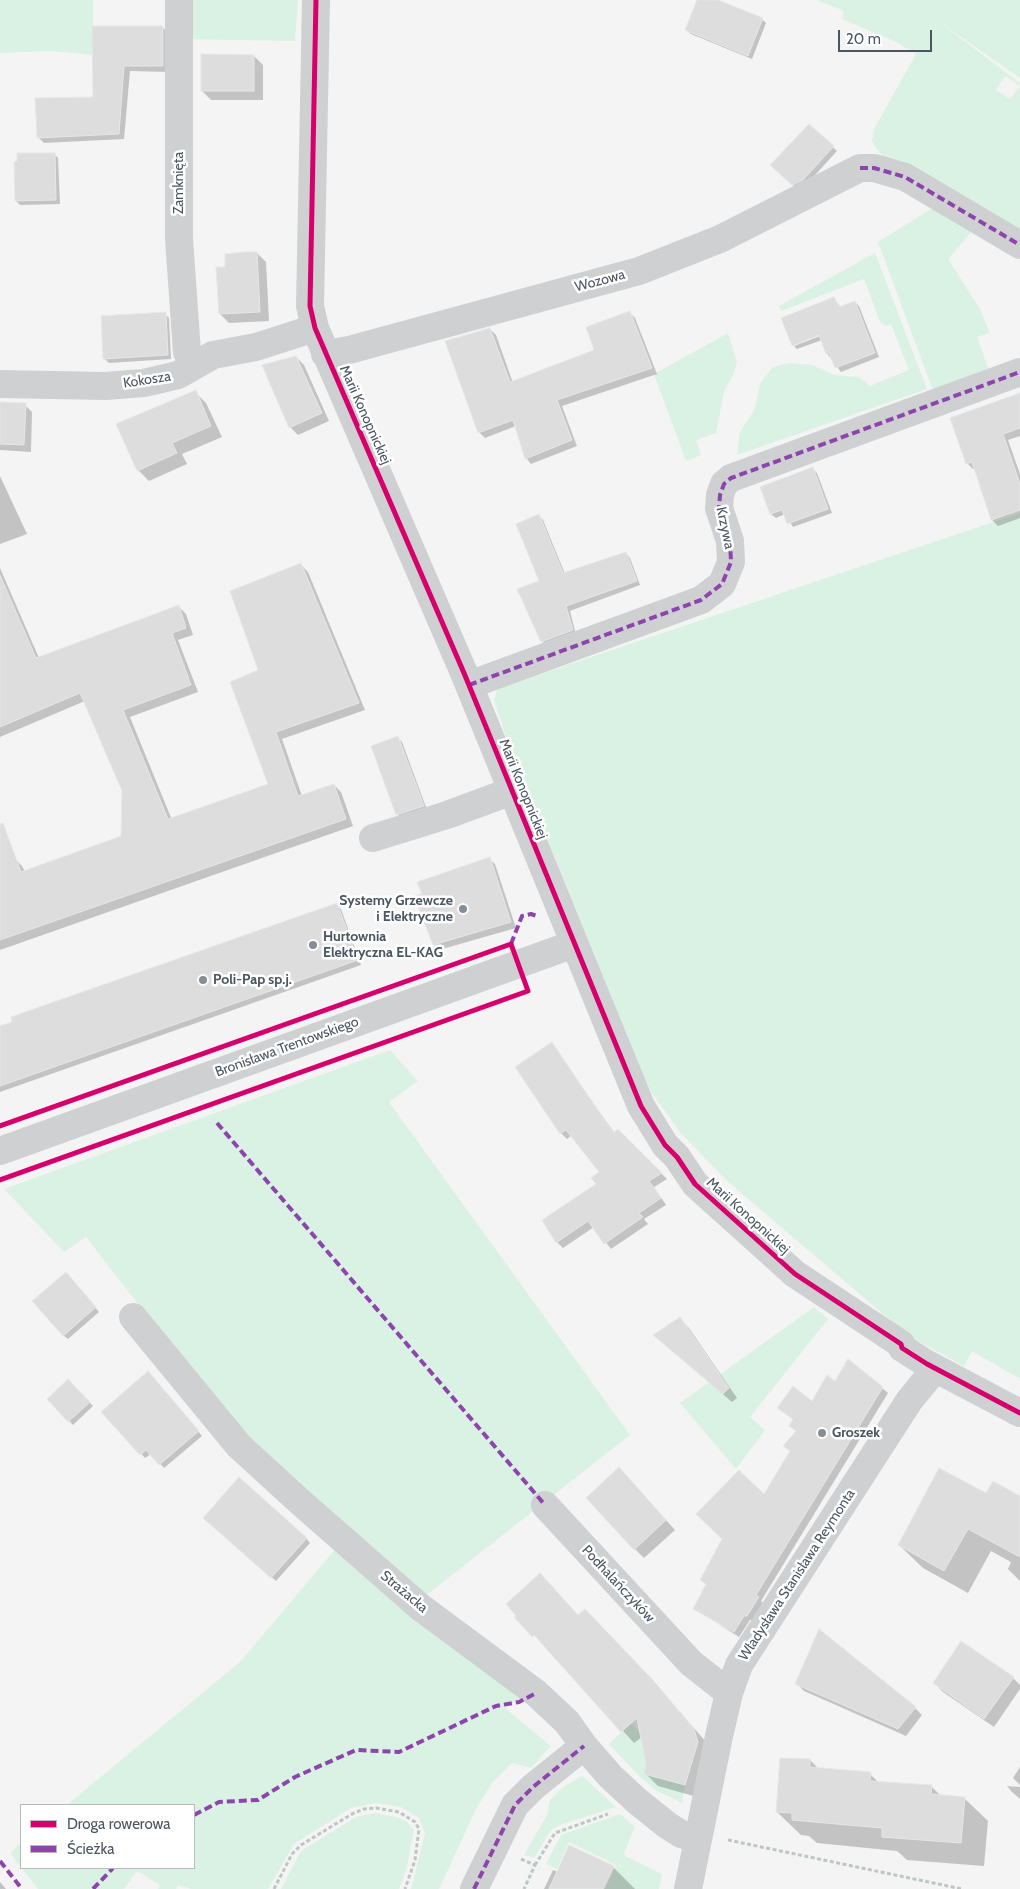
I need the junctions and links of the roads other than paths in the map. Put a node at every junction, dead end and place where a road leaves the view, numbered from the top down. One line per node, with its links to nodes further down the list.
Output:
1 (179, 0): 6 (street, Zamknięta)
2 (316, 0): 4 (street, Marii Konopnickiej)
3 (1020, 246): 5 (street, Wozowa)
4 (315, 328): 5 (street, Marii Konopnickiej); 6 (street, Kokosza)
5 (325, 354): 9 (street, Marii Konopnickiej)
6 (194, 364): 8 (street, Kokosza)
7 (1020, 372): 9 (street, Krzywa)
8 (0, 384)
9 (469, 685): 10 (street, Marii Konopnickiej)
10 (512, 791): 11 (street); 12 (street, Marii Konopnickiej)
11 (373, 838)
12 (574, 944): 13 (street, Bronisława Trentowskiego); 15 (street, Marii Konopnickiej)
13 (0, 1151)
14 (133, 1317): 19 (street, Strażacka)
15 (935, 1370): 16 (street, Marii Konopnickiej); 18 (street, Władysława Stanisława Reymonta)
16 (1020, 1413)
17 (545, 1505): 18 (street, Podhalańczyków)
18 (728, 1693): 20 (street, Władysława Stanisława Reymonta)
19 (584, 1746): 20 (street, Strażacka); 21 (street)
20 (698, 1839): 22 (street, Władysława Stanisława Reymonta)
21 (474, 1889)
22 (688, 1889)

